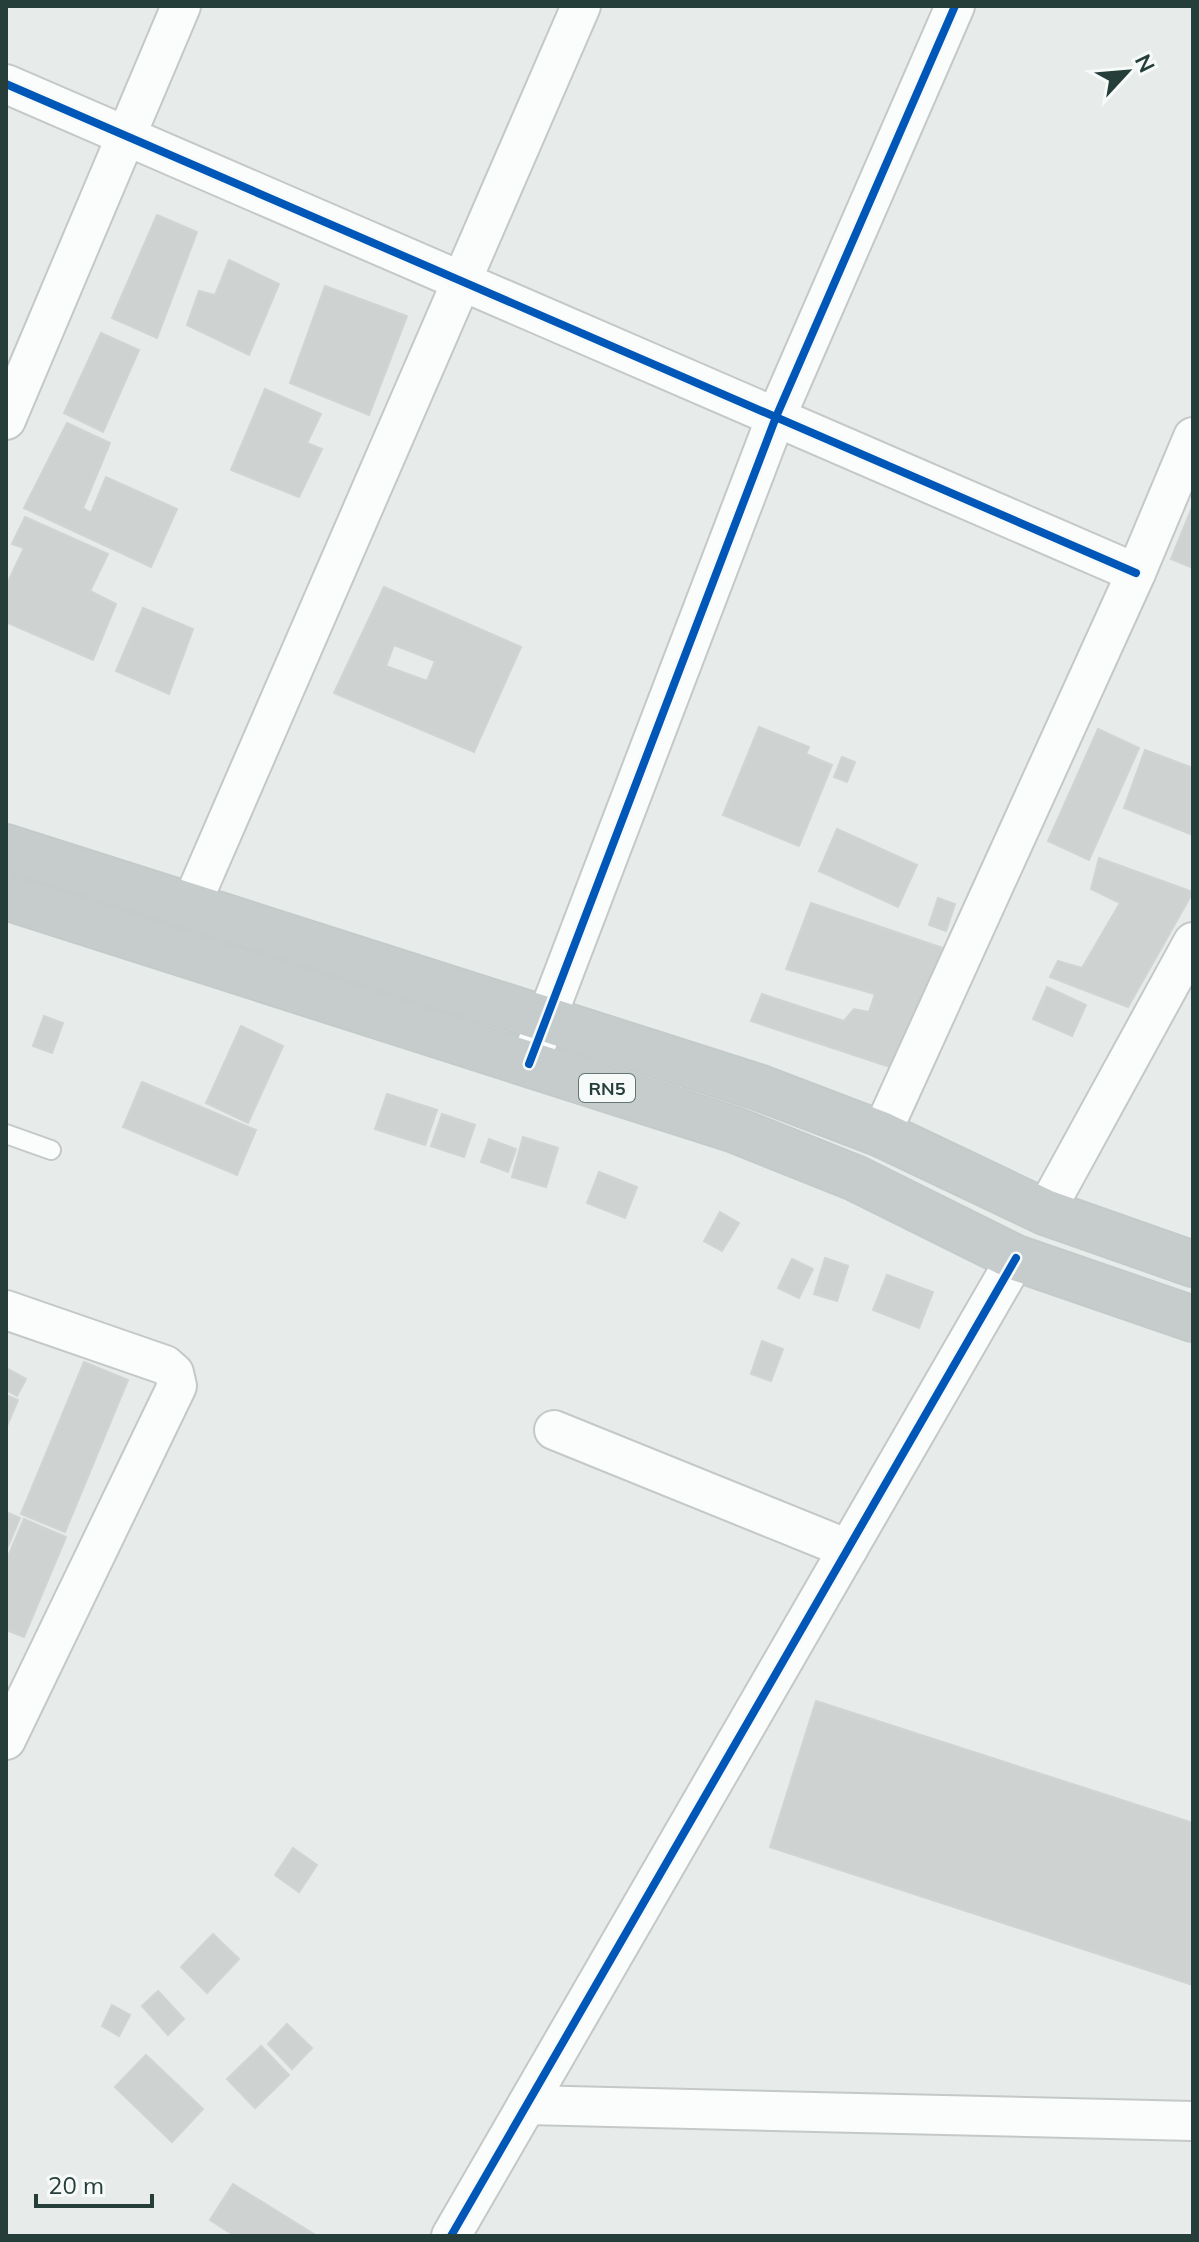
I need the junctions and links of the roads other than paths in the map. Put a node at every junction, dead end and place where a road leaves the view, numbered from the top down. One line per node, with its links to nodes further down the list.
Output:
1 (181, 6): 5 (street)
2 (581, 6): 6 (street)
3 (955, 6): 7 (street)
4 (6, 84): 5 (street)
5 (125, 135): 6 (street); 8 (street)
6 (460, 280): 7 (street); 13 (street)
7 (776, 417): 10 (street); 15 (street)
8 (6, 420)
9 (1193, 437): 10 (street)
10 (1136, 573): 18 (street)
11 (6, 847): 13 (highway, RN5)
12 (6, 897): 16 (highway, RN5)
13 (190, 907): 15 (highway, RN5)
14 (1193, 942): 20 (street)
15 (546, 1020): 16 (street); 18 (highway, RN5)
16 (529, 1064): 21 (highway, RN5)
17 (6, 1134): 19 (lane)
18 (881, 1134): 20 (highway, RN5)
19 (51, 1150)
20 (1045, 1212): 22 (highway, RN5)
21 (1016, 1258): 24 (highway, RN5); 26 (street)
22 (1193, 1264)
23 (6, 1310): 27 (street)
24 (1193, 1319)
25 (554, 1430): 26 (street)
26 (848, 1549): 28 (street)
27 (6, 1740)
28 (527, 2105): 29 (street); 30 (street)
29 (1193, 2121)
30 (451, 2236)

